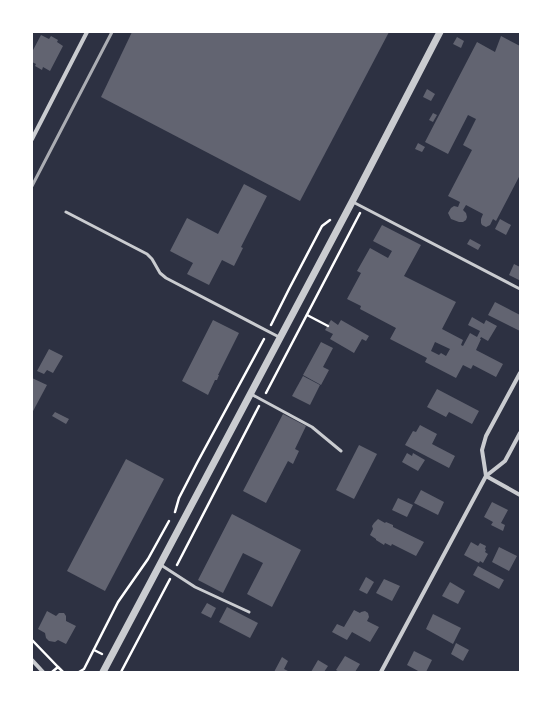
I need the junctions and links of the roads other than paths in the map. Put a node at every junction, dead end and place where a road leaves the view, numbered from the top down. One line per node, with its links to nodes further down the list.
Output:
1 (88, 32): 3 (street)
2 (440, 32): 4 (street)
3 (32, 139)
4 (352, 202): 6 (lane); 7 (street)
5 (66, 212): 7 (lane)
6 (520, 289)
7 (280, 337): 9 (street)
8 (520, 374): 12 (street)
9 (250, 394): 11 (lane); 14 (street)
10 (520, 433): 12 (street)
11 (340, 451)
12 (486, 476): 13 (street); 19 (street)
13 (520, 495)
14 (160, 564): 15 (lane); 18 (street)
15 (248, 612)
16 (32, 660): 17 (street)
17 (43, 672)
18 (103, 672)
19 (382, 672)

